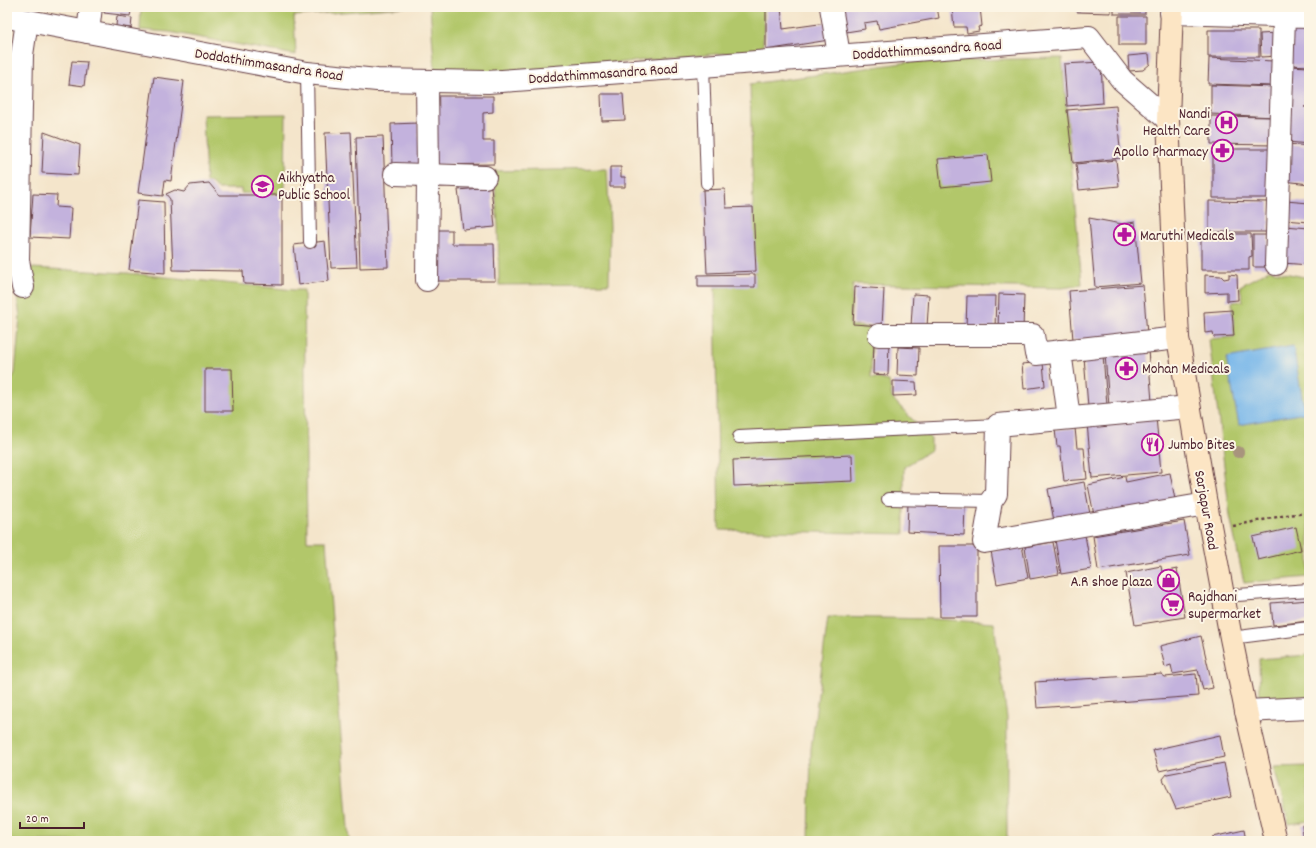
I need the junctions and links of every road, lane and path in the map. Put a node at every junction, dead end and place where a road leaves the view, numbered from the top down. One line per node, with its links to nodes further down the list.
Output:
1 (91, 7): 7 (street)
2 (831, 7): 8 (street)
3 (1171, 10): 4 (street); 12 (main road, Sarjapur Road)
4 (1284, 17): 5 (street); 18 (street)
5 (1309, 17)
6 (17, 19): 7 (street, Doddathimmasandra Road); 20 (street)
7 (88, 32): 10 (street, Doddathimmasandra Road)
8 (839, 55): 9 (street, Doddathimmasandra Road); 12 (street, Doddathimmasandra Road)
9 (704, 65): 11 (street, Doddathimmasandra Road); 16 (lane)
10 (307, 73): 11 (street, Doddathimmasandra Road); 17 (lane)
11 (427, 81): 14 (street)
12 (1168, 120): 22 (main road, Sarjapur Road)
13 (396, 174): 14 (street)
14 (428, 176): 15 (street); 19 (street)
15 (485, 177)
16 (707, 183)
17 (310, 242)
18 (1276, 264)
19 (426, 280)
20 (23, 288)
21 (879, 335): 23 (street)
22 (1178, 338): 23 (street); 24 (main road, Sarjapur Road)
23 (1060, 351): 25 (street)
24 (1189, 408): 25 (street); 30 (main road, Sarjapur Road)
25 (1069, 418): 26 (street)
26 (998, 425): 27 (lane); 29 (street)
27 (739, 437)
28 (888, 499): 29 (lane)
29 (991, 501): 30 (street)
30 (1206, 504): 32 (main road, Sarjapur Road)
31 (1309, 513): 32 (path)
32 (1211, 531): 34 (main road, Sarjapur Road)
33 (1309, 590): 34 (lane)
34 (1223, 596): 36 (main road, Sarjapur Road)
35 (1309, 628): 36 (lane)
36 (1231, 638): 38 (main road, Sarjapur Road)
37 (1309, 708): 38 (street)
38 (1246, 711): 39 (main road, Sarjapur Road)
39 (1276, 841)

